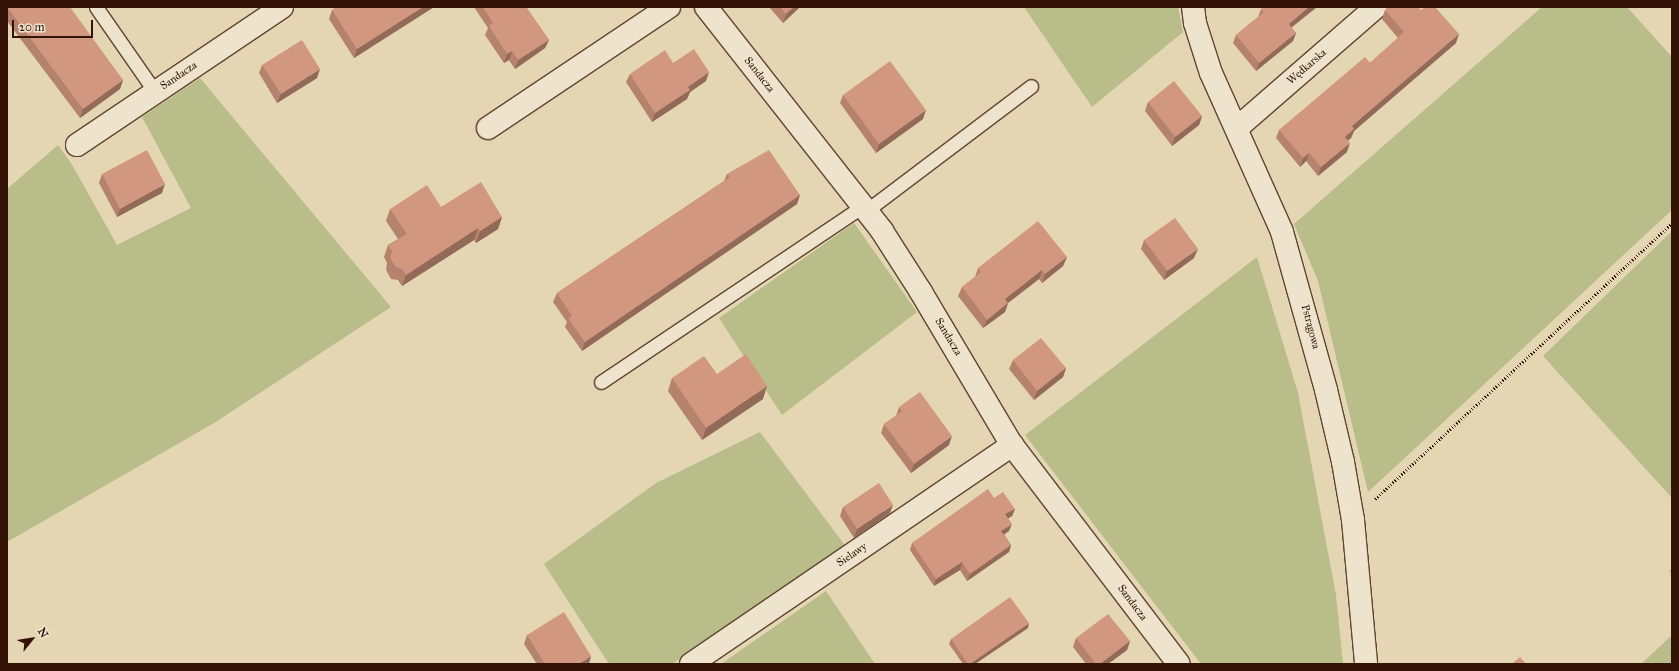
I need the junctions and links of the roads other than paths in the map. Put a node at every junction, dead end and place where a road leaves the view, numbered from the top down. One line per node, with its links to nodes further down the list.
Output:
1 (96, 7): 8 (lane)
2 (282, 7): 8 (street, Sandacza)
3 (669, 7): 9 (street)
4 (1193, 7): 10 (street, Pstrągowa)
5 (1376, 7): 10 (street, Wędkarska)
6 (713, 10): 12 (street, Sandacza)
7 (1031, 86): 12 (lane)
8 (156, 92): 11 (street, Sandacza)
9 (488, 128)
10 (1237, 128): 17 (street, Pstrągowa)
11 (77, 144)
12 (865, 209): 13 (lane); 14 (street, Sandacza)
13 (601, 382)
14 (1012, 445): 15 (street, Sielawy); 16 (street, Sandacza)
15 (691, 664)
16 (1179, 664)
17 (1366, 664)

